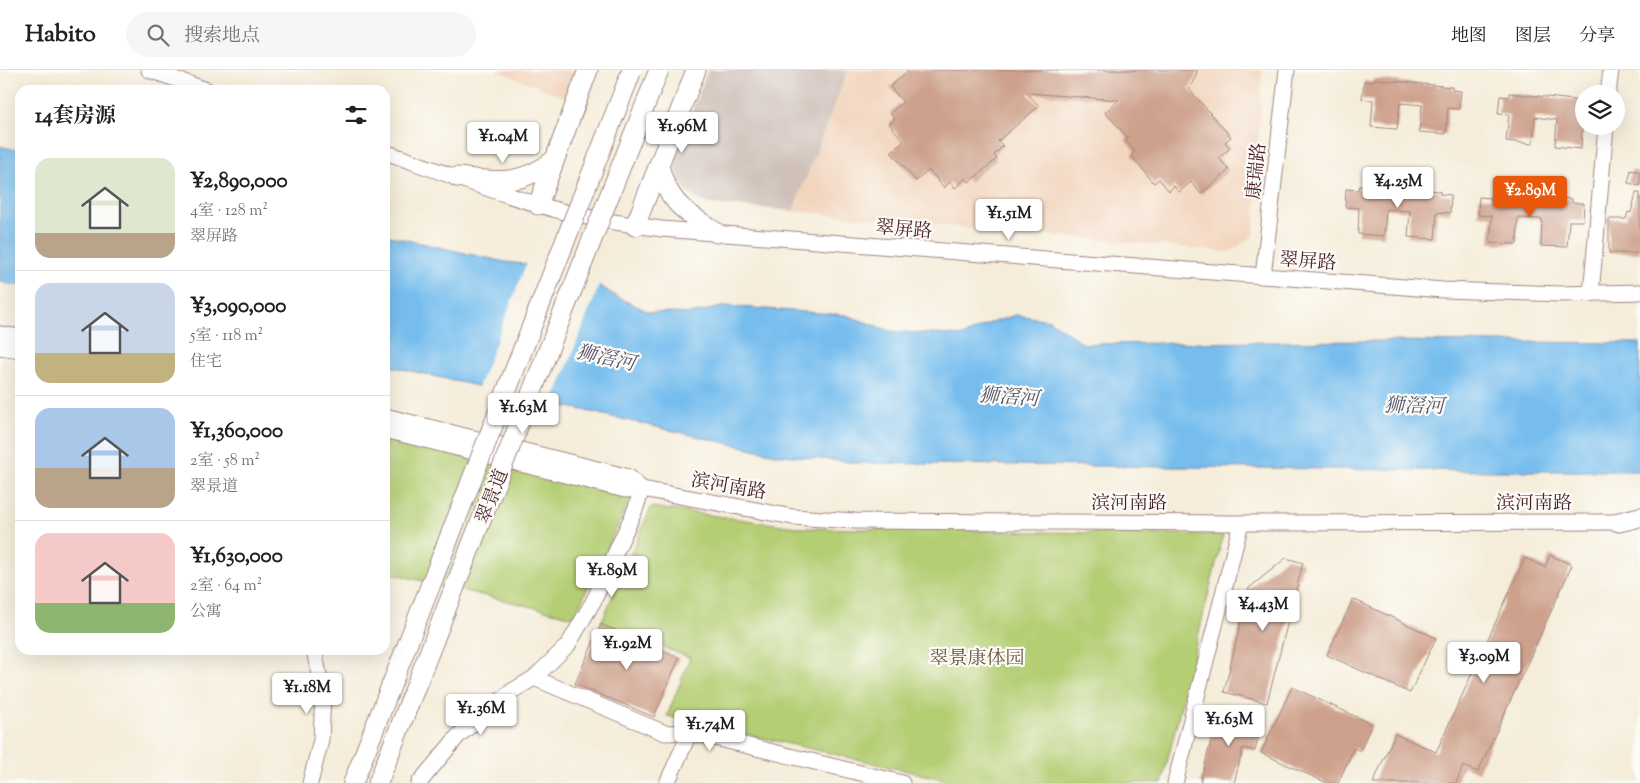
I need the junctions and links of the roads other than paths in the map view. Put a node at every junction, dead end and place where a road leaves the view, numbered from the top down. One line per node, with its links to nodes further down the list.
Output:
1 (149, 70): 8 (street)
2 (588, 70): 12 (main road)
3 (632, 70): 36 (main road, bridge)
4 (659, 70): 37 (main road, 翠景道, bridge)
5 (696, 70): 13 (main road)
6 (1287, 70): 18 (street, 康瑞路)
7 (1610, 70): 9 (street)
8 (192, 85)
9 (1609, 85)
10 (1605, 135): 20 (street)
11 (390, 154): 14 (street, 翠屏路)
12 (554, 161): 14 (main road); 15 (main road)
13 (659, 165): 16 (main road); 17 (main road)
14 (457, 177): 15 (street, 翠屏路)
15 (538, 205): 16 (street, 翠屏路)
16 (635, 226): 17 (street, 翠屏路)
17 (718, 233): 18 (street, 翠屏路)
18 (1264, 276): 20 (street, 翠屏路)
19 (1640, 292): 20 (street, 翠屏路)
20 (1591, 294)
21 (0, 334): 22 (street)
22 (15, 336)
23 (0, 347): 24 (street)
24 (15, 349)
25 (390, 417): 27 (street, 滨河南路)
26 (390, 431): 27 (street, 滨河南路)
27 (642, 489): 30 (street, 滨河南路); 33 (street)
28 (1640, 517): 29 (main road)
29 (1618, 522): 30 (street, 滨河南路); 31 (main road)
30 (1241, 523): 41 (street)
31 (1640, 526)
32 (315, 655): 35 (street)
33 (534, 678): 34 (street); 38 (street)
34 (690, 732): 39 (street); 40 (street)
35 (310, 783)
36 (352, 783)
37 (378, 783)
38 (419, 783)
39 (667, 783)
40 (902, 783)
41 (1175, 783)

